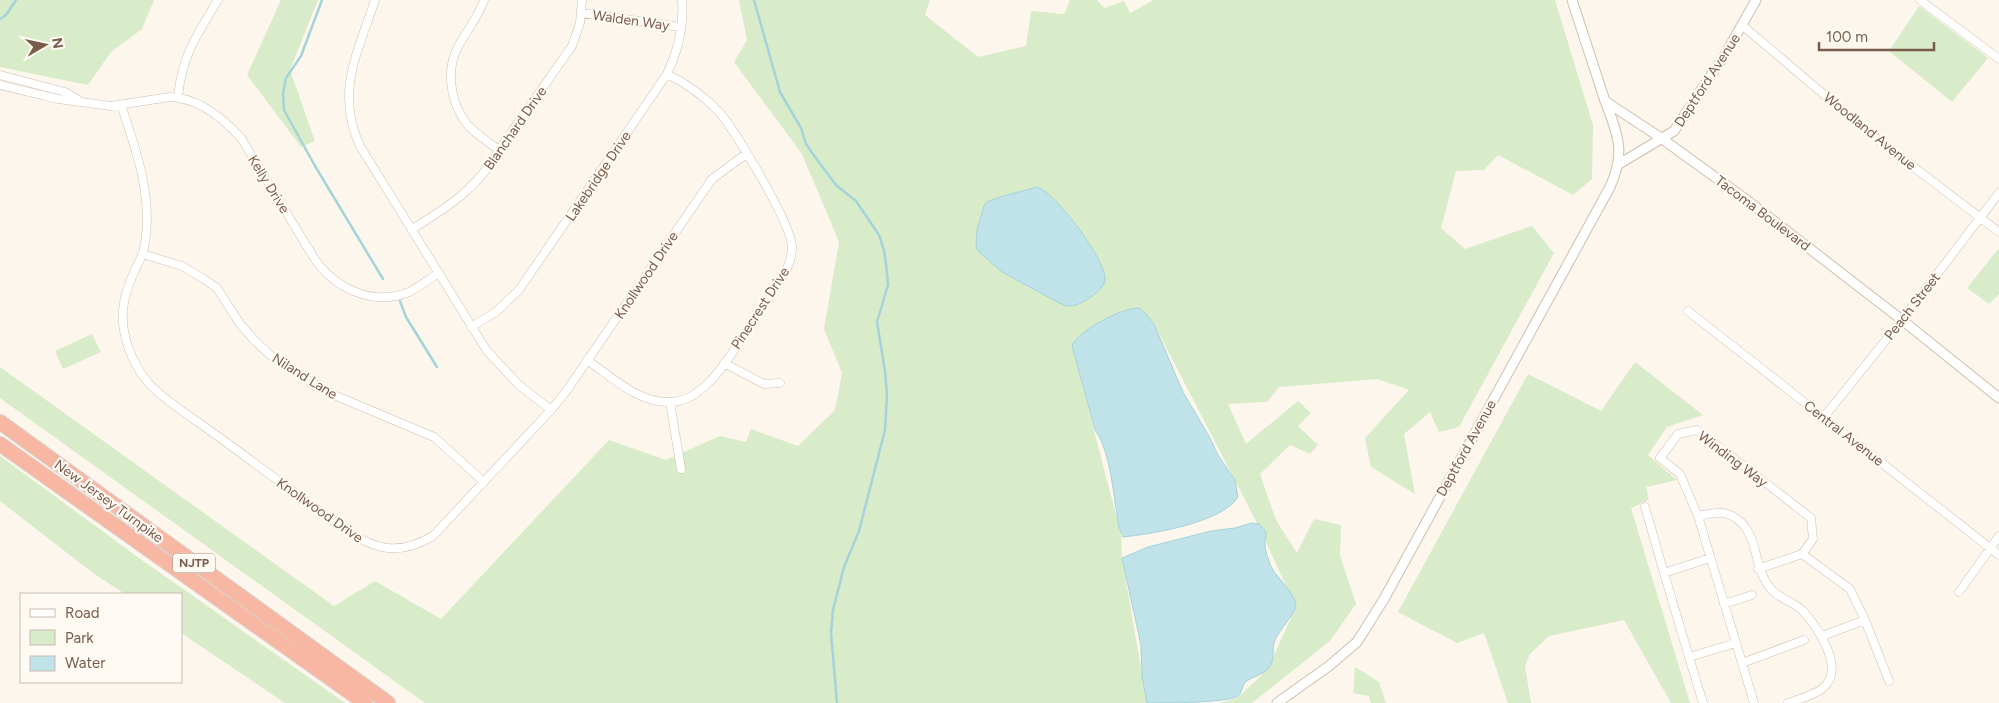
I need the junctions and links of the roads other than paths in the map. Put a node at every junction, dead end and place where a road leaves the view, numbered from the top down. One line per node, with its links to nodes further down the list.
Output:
1 (218, 0): 16 (street)
2 (375, 0): 26 (street)
3 (484, 0): 21 (street)
4 (582, 0): 9 (street, Blanchard Drive)
5 (682, 0): 11 (street, Lakebridge Drive)
6 (1572, 0): 18 (street)
7 (1756, 0): 10 (street, Deptford Avenue)
8 (1920, 0): 12 (street)
9 (582, 13): 11 (street, Walden Way); 21 (street, Blanchard Drive)
10 (1743, 26): 20 (street, Deptford Avenue); 25 (street, Woodland Avenue)
11 (680, 27): 13 (street, Lakebridge Drive)
12 (1999, 60)
13 (667, 74): 22 (street, Pinecrest Drive); 32 (street, Lakebridge Drive)
14 (0, 75): 17 (street, Kelly Drive)
15 (0, 85): 17 (street, Kelly Drive)
16 (178, 97): 19 (street, Kelly Drive); 29 (street, Kelly Drive)
17 (78, 100): 19 (street, Kelly Drive)
18 (1606, 101): 20 (street, Tacoma Boulevard); 23 (street, Deptford Avenue)
19 (121, 105): 28 (street, Knollwood Drive)
20 (1661, 138): 23 (street, Deptford Avenue); 31 (street, Tacoma Boulevard)
21 (499, 150): 26 (street, Blanchard Drive)
22 (746, 154): 33 (street, Knollwood Drive); 34 (street, Pinecrest Drive)
23 (1619, 164): 65 (street, Deptford Avenue)
24 (1999, 193): 25 (street, Peach Street)
25 (1980, 218): 27 (street, Woodland Avenue); 31 (street, Peach Street)
26 (412, 229): 29 (street)
27 (1999, 232)
28 (142, 254): 43 (street, Niland Lane); 43 (street, Knollwood Drive)
29 (439, 273): 32 (street)
30 (1688, 311): 39 (street, Central Avenue)
31 (1902, 320): 36 (street, Tacoma Boulevard); 39 (street, Peach Street)
32 (471, 327): 38 (street)
33 (587, 360): 37 (street, Pinecrest Drive); 38 (street, Knollwood Drive)
34 (724, 363): 35 (street); 37 (street, Pinecrest Drive)
35 (780, 383)
36 (1999, 398)
37 (670, 402): 42 (street)
38 (551, 410): 43 (street, Knollwood Drive)
39 (1824, 417): 47 (street, Central Avenue)
40 (0, 422): 64 (highway, New Jersey Turnpike / NJTP)
41 (0, 444): 63 (highway, New Jersey Turnpike / NJTP)
42 (681, 469)
43 (484, 482)
44 (1645, 508): 52 (street)
45 (1698, 516): 48 (street, Winding Way); 50 (street, Winding Way); 51 (street)
46 (1999, 536): 47 (street)
47 (1990, 548): 49 (street, Central Avenue); 53 (street)
48 (1802, 554): 51 (street); 56 (street)
49 (1999, 555)
50 (1710, 558): 52 (street); 55 (street, Winding Way)
51 (1758, 569): 57 (street)
52 (1664, 573): 60 (street)
53 (1958, 592)
54 (1752, 595): 55 (street)
55 (1724, 604): 59 (street, Winding Way)
56 (1864, 620): 57 (street); 62 (street)
57 (1822, 636): 68 (street)
58 (1804, 640): 61 (street)
59 (1736, 642): 60 (street); 61 (street, Winding Way)
60 (1689, 657): 66 (street)
61 (1742, 664): 67 (street, Winding Way)
62 (1889, 680)
63 (365, 703)
64 (388, 703)
65 (1277, 703)
66 (1703, 703)
67 (1754, 703)
68 (1788, 703)

